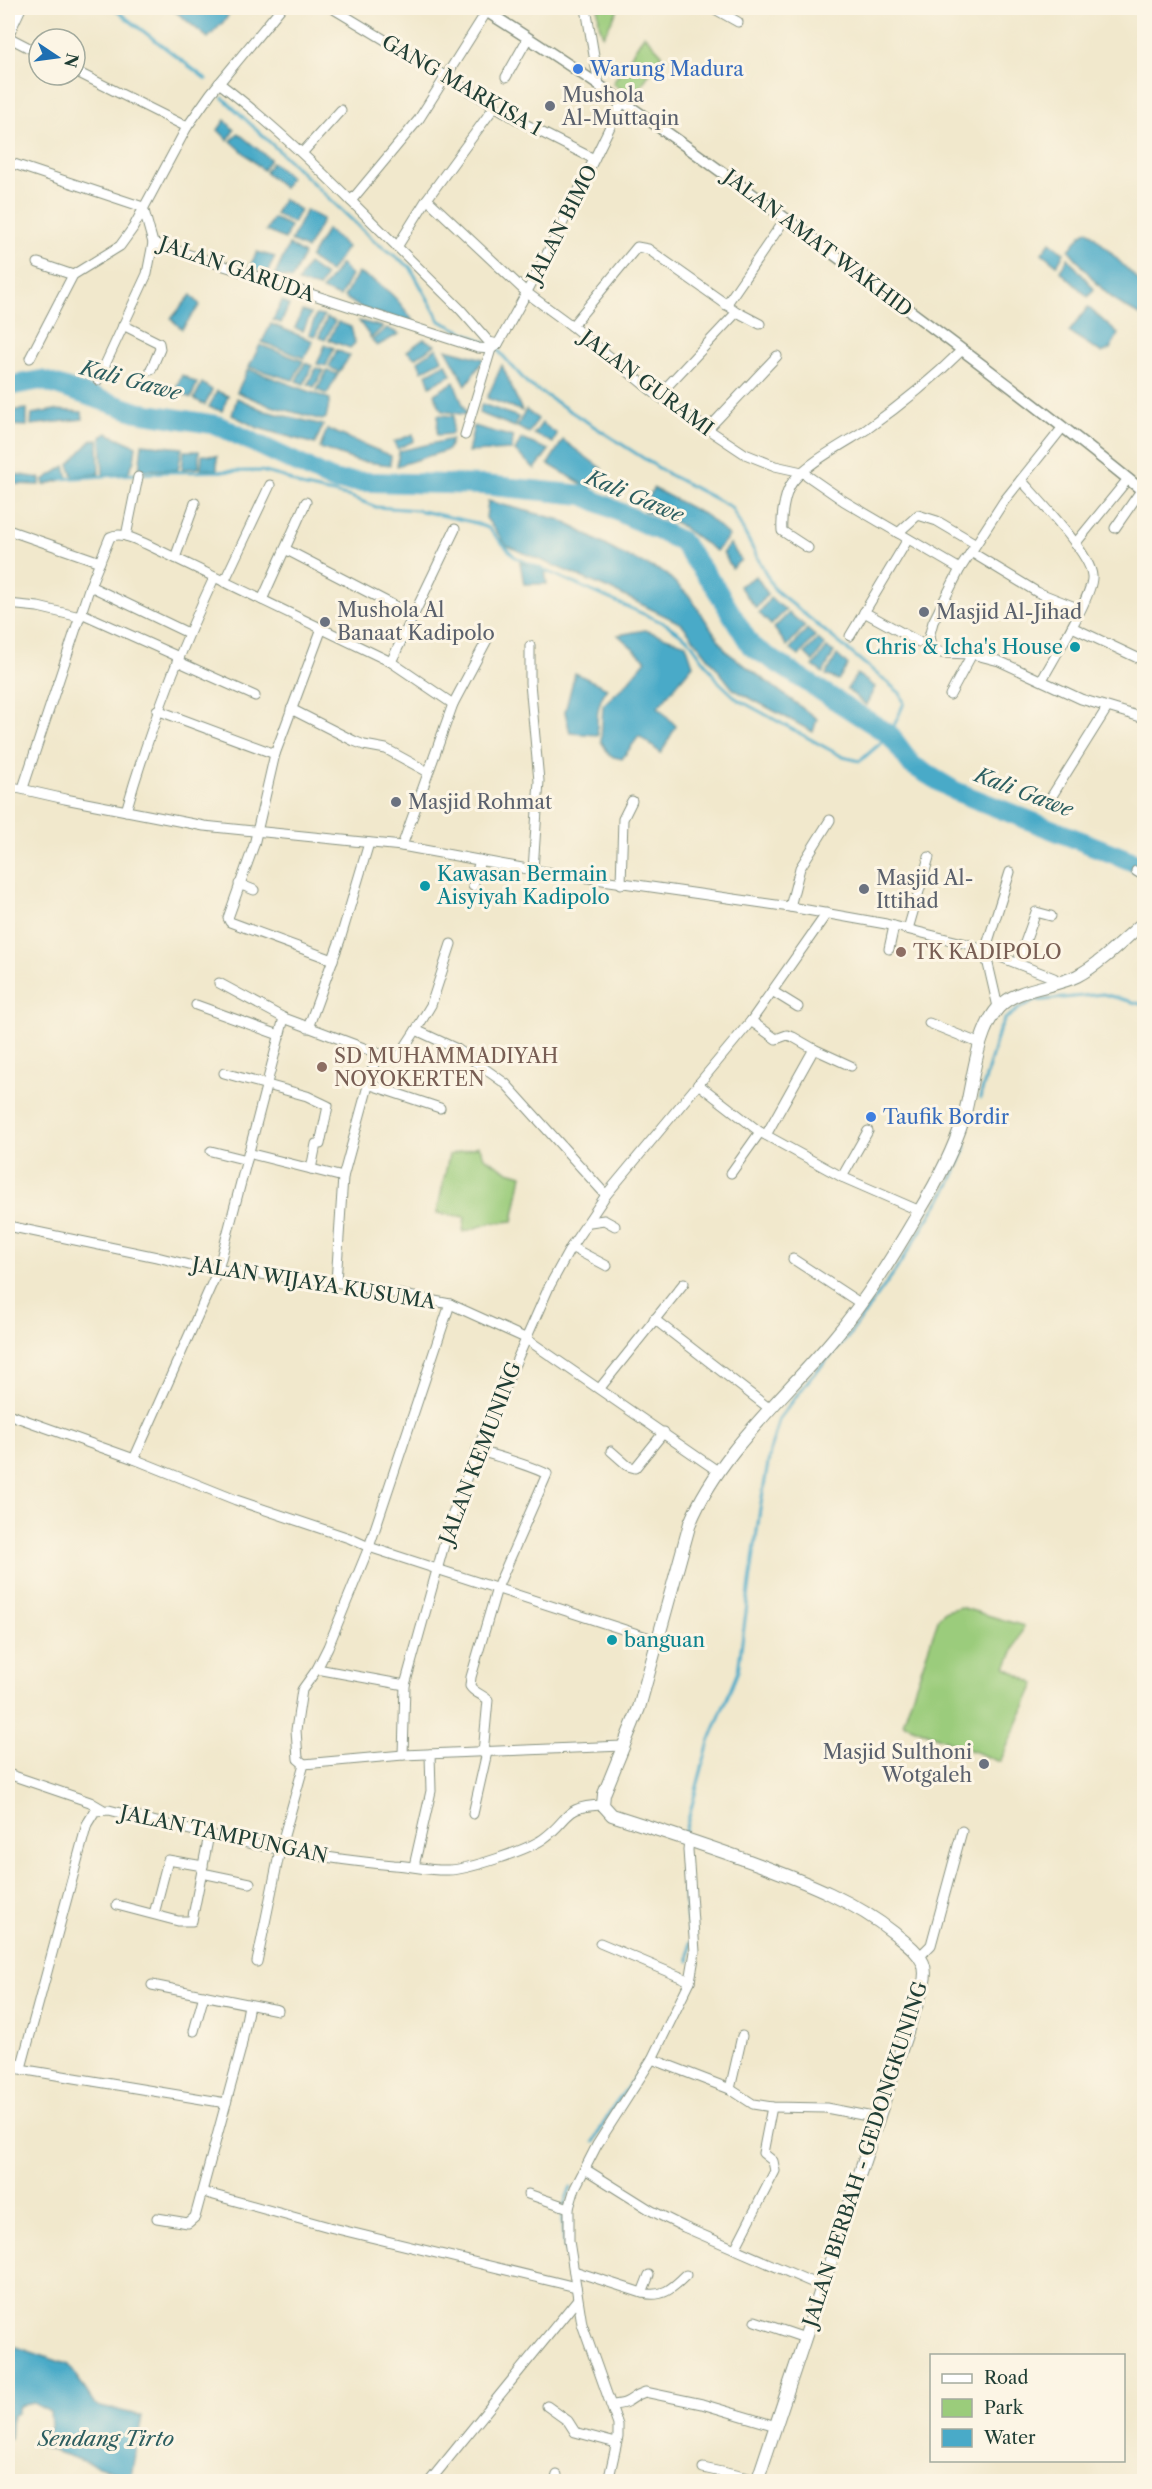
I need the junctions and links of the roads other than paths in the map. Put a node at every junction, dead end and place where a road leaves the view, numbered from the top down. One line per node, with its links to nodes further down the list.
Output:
1 (21, 8): 8 (street)
2 (281, 8): 14 (street)
3 (332, 8): 11 (street, GANG MARKISA 1)
4 (586, 8): 15 (street)
5 (713, 8): 7 (street)
6 (484, 9): 9 (street, JALAN AMAT WAKHID); 11 (street)
7 (738, 21)
8 (8, 37): 10 (street)
9 (528, 38): 13 (street); 15 (street, JALAN AMAT WAKHID)
10 (27, 47)
11 (446, 76): 17 (street, GANG MARKISA 1); 24 (street)
12 (87, 77): 19 (street)
13 (506, 77)
14 (219, 83): 19 (street); 20 (street)
15 (599, 85): 16 (street, JALAN AMAT WAKHID)
16 (622, 102): 21 (street, JALAN BIMO); 26 (street, JALAN AMAT WAKHID)
17 (495, 106): 21 (street, GANG MARKISA 1); 23 (street)
18 (341, 110): 20 (street)
19 (188, 127): 25 (street)
20 (303, 152): 24 (street)
21 (594, 159): 31 (street, JALAN BIMO)
22 (8, 162): 25 (street)
23 (427, 199): 28 (street); 31 (street, JALAN GURAMI)
24 (351, 201): 28 (street)
25 (143, 207): 27 (street, JALAN GARUDA); 30 (street)
26 (785, 219): 32 (street); 38 (street, JALAN AMAT WAKHID)
27 (153, 243): 35 (street); 37 (street, JALAN GARUDA)
28 (397, 247): 37 (street)
29 (38, 263): 30 (street)
30 (73, 275): 40 (street)
31 (527, 293): 36 (street, JALAN GURAMI); 37 (street, JALAN BIMO)
32 (726, 305): 33 (street); 36 (street)
33 (737, 312): 34 (street); 43 (street)
34 (760, 324)
35 (123, 325): 41 (street); 42 (street)
36 (572, 326): 43 (street, JALAN GURAMI)
37 (495, 346): 46 (street, JALAN BIMO)
38 (963, 350): 44 (street, JALAN AMAT WAKHID); 47 (street)
39 (777, 356): 45 (street)
40 (30, 358)
41 (151, 370)
42 (98, 380)
43 (657, 396): 45 (street, JALAN GURAMI)
44 (1063, 427): 49 (street, JALAN AMAT WAKHID); 50 (street)
45 (708, 429): 47 (street, JALAN GURAMI)
46 (465, 435)
47 (802, 472): 58 (street, JALAN GURAMI); 62 (street)
48 (138, 477): 59 (street)
49 (1128, 479): 52 (street, JALAN AMAT WAKHID); 61 (street)
50 (1021, 480): 61 (street); 63 (street)
51 (270, 485): 69 (street)
52 (1143, 491): 55 (street)
53 (306, 502): 64 (street)
54 (195, 503): 65 (street)
55 (1115, 528)
56 (455, 529): 76 (street)
57 (8, 530): 66 (street)
58 (898, 533): 60 (street, JALAN GURAMI); 63 (street)
59 (126, 536): 65 (street); 66 (street)
60 (908, 539): 67 (street, JALAN GURAMI); 74 (street)
61 (1076, 544): 73 (street)
62 (808, 548)
63 (973, 548): 67 (street); 73 (street)
64 (285, 549): 71 (street); 76 (street)
65 (175, 558): 68 (street)
66 (100, 562): 70 (street)
67 (960, 569): 84 (street)
68 (214, 578): 69 (street); 79 (street)
69 (224, 582): 71 (street)
70 (90, 586): 75 (street); 79 (street)
71 (262, 600): 78 (street)
72 (8, 604): 75 (street)
73 (1080, 609): 77 (street)
74 (864, 612): 80 (street); 82 (street)
75 (80, 615): 85 (street); 99 (street)
76 (414, 616): 87 (street)
77 (1072, 627): 86 (street); 88 (street)
78 (322, 628): 87 (street); 93 (street)
79 (188, 633): 85 (street)
80 (850, 636)
81 (487, 640): 91 (street)
82 (919, 642)
83 (530, 646): 109 (street)
84 (972, 654): 88 (street); 89 (street)
85 (178, 659): 90 (street); 94 (street)
86 (1144, 661)
87 (391, 662): 91 (street)
88 (1042, 680): 92 (street)
89 (950, 694)
90 (255, 696)
91 (453, 704): 97 (street)
92 (1107, 708): 95 (street); 100 (street)
93 (291, 709): 96 (street); 97 (street)
94 (157, 710): 96 (street); 102 (street)
95 (1144, 718)
96 (274, 754): 104 (street)
97 (428, 772): 106 (street)
98 (8, 786): 99 (street)
99 (22, 788): 102 (street)
100 (1050, 799)
101 (632, 801): 112 (street)
102 (126, 812): 104 (street)
103 (830, 820): 115 (street)
104 (258, 832): 105 (street); 111 (street)
105 (369, 843): 106 (street); 124 (street)
106 (402, 846): 108 (street)
107 (929, 857): 120 (street)
108 (480, 860): 109 (street); 113 (street)
109 (533, 870): 112 (street)
110 (1010, 872): 123 (street)
111 (239, 884): 114 (street); 124 (street)
112 (621, 884): 115 (street)
113 (473, 886)
114 (254, 890)
115 (790, 906): 116 (street)
116 (827, 913): 119 (street); 128 (street, JALAN KEMUNING)
117 (1051, 916): 125 (street)
118 (1144, 922): 126 (main road)
119 (894, 926): 120 (street); 122 (street)
120 (908, 929): 123 (street)
121 (451, 945): 136 (street)
122 (889, 948)
123 (985, 951): 125 (street); 131 (street)
124 (333, 960): 135 (street)
125 (1018, 962): 126 (street)
126 (1058, 982): 131 (main road)
127 (219, 983): 132 (street)
128 (772, 991): 130 (street); 133 (street, JALAN KEMUNING)
129 (196, 1005): 137 (street)
130 (798, 1007)
131 (998, 1007): 138 (main road)
132 (284, 1018): 135 (street); 137 (street)
133 (751, 1021): 139 (street); 145 (street, JALAN KEMUNING)
134 (929, 1023): 138 (street)
135 (308, 1028): 140 (street)
136 (416, 1030): 140 (street); 155 (street)
137 (279, 1035): 143 (street)
138 (981, 1044): 156 (main road)
139 (814, 1049): 141 (street); 148 (street)
140 (377, 1053): 144 (street)
141 (851, 1066)
142 (224, 1073): 143 (street)
143 (267, 1083): 150 (street); 151 (street)
144 (369, 1084): 146 (street); 153 (street)
145 (698, 1084): 148 (street); 155 (street, JALAN KEMUNING)
146 (440, 1108)
147 (868, 1131): 154 (street)
148 (763, 1134): 152 (street); 154 (street)
149 (210, 1151): 150 (street)
150 (248, 1156): 151 (street); 163 (street)
151 (311, 1169): 153 (street)
152 (731, 1173)
153 (343, 1177): 164 (street)
154 (842, 1177): 156 (street)
155 (606, 1195): 157 (street, JALAN KEMUNING)
156 (920, 1211): 166 (main road)
157 (590, 1222): 159 (street); 160 (street, JALAN KEMUNING)
158 (8, 1226): 163 (street, JALAN WIJAYA KUSUMA)
159 (615, 1226)
160 (572, 1247): 162 (street); 169 (street, JALAN KEMUNING)
161 (793, 1259): 166 (street)
162 (607, 1266)
163 (218, 1270): 164 (street, JALAN WIJAYA KUSUMA); 176 (street)
164 (336, 1282): 167 (street, JALAN WIJAYA KUSUMA)
165 (684, 1283): 168 (street)
166 (860, 1303): 171 (main road)
167 (450, 1304): 169 (street, JALAN WIJAYA KUSUMA); 178 (street)
168 (654, 1319): 170 (street); 171 (street)
169 (525, 1338): 170 (street, JALAN WIJAYA KUSUMA); 174 (street, JALAN KEMUNING)
170 (600, 1388): 173 (street, JALAN WIJAYA KUSUMA)
171 (770, 1409): 177 (main road)
172 (8, 1414): 176 (street)
173 (664, 1432): 175 (street); 177 (street, JALAN WIJAYA KUSUMA)
174 (477, 1450): 179 (street, JALAN KEMUNING); 180 (street)
175 (611, 1451)
176 (134, 1459): 178 (street)
177 (718, 1472): 181 (main road)
178 (369, 1547): 179 (street); 182 (street)
179 (436, 1568): 180 (street); 183 (street, JALAN KEMUNING)
180 (497, 1588): 181 (street); 185 (street)
181 (656, 1640): 184 (main road)
182 (317, 1670): 183 (street); 188 (street)
183 (405, 1685): 187 (street, JALAN KEMUNING)
184 (623, 1746): 185 (street); 190 (main road)
185 (485, 1753): 186 (street); 192 (street)
186 (430, 1754): 187 (street); 197 (street)
187 (403, 1755): 188 (street)
188 (304, 1764): 196 (street)
189 (8, 1774): 191 (street)
190 (603, 1805): 195 (main road, JALAN BERBAH - GEDONGKUNING); 197 (street, JALAN TAMPUNGAN)
191 (102, 1809): 194 (street, JALAN TAMPUNGAN); 214 (street, JALAN TAMPUNGAN)
192 (473, 1814)
193 (962, 1831): 203 (street)
194 (209, 1835): 196 (street, JALAN TAMPUNGAN); 198 (street)
195 (684, 1838): 203 (main road, JALAN BERBAH - GEDONGKUNING); 205 (street)
196 (280, 1850): 197 (street, JALAN TAMPUNGAN); 204 (street)
197 (414, 1866)
198 (203, 1869): 199 (street); 201 (street); 201 (street)
199 (250, 1883)
200 (117, 1905): 201 (street)
201 (154, 1914)
202 (600, 1943): 205 (street)
203 (919, 1957): 218 (main road, JALAN BERBAH - GEDONGKUNING)
204 (256, 1962)
205 (686, 1979): 212 (street)
206 (152, 1985): 207 (street)
207 (204, 1995): 208 (street); 210 (street)
208 (249, 2005): 209 (street); 216 (street)
209 (278, 2010)
210 (194, 2031)
211 (742, 2036): 215 (street)
212 (652, 2059): 215 (street); 219 (street)
213 (8, 2067): 214 (street)
214 (21, 2068): 216 (street)
215 (730, 2089): 217 (street)
216 (226, 2103): 220 (street)
217 (772, 2107): 218 (street); 224 (street)
218 (878, 2118): 228 (main road, JALAN BERBAH - GEDONGKUNING)
219 (585, 2169): 222 (street); 224 (street)
220 (203, 2192): 223 (street); 229 (street)
221 (528, 2194): 222 (street)
222 (563, 2206): 225 (street)
223 (157, 2218)
224 (735, 2249): 228 (street)
225 (574, 2271): 229 (street); 230 (street)
226 (649, 2275): 230 (street)
227 (686, 2275): 230 (street)
228 (823, 2287): 233 (main road, JALAN BERBAH - GEDONGKUNING)
229 (576, 2288): 231 (street)
230 (642, 2293)
231 (577, 2300): 234 (street); 239 (street)
232 (756, 2321): 233 (street)
233 (805, 2338): 236 (main road, JALAN BERBAH - GEDONGKUNING)
234 (611, 2405): 236 (street); 237 (street)
235 (547, 2406): 237 (street)
236 (776, 2426): 241 (main road, JALAN BERBAH - GEDONGKUNING)
237 (616, 2443): 240 (street)
238 (703, 2468): 241 (street)
239 (429, 2481)
240 (608, 2481)
241 (758, 2481)

